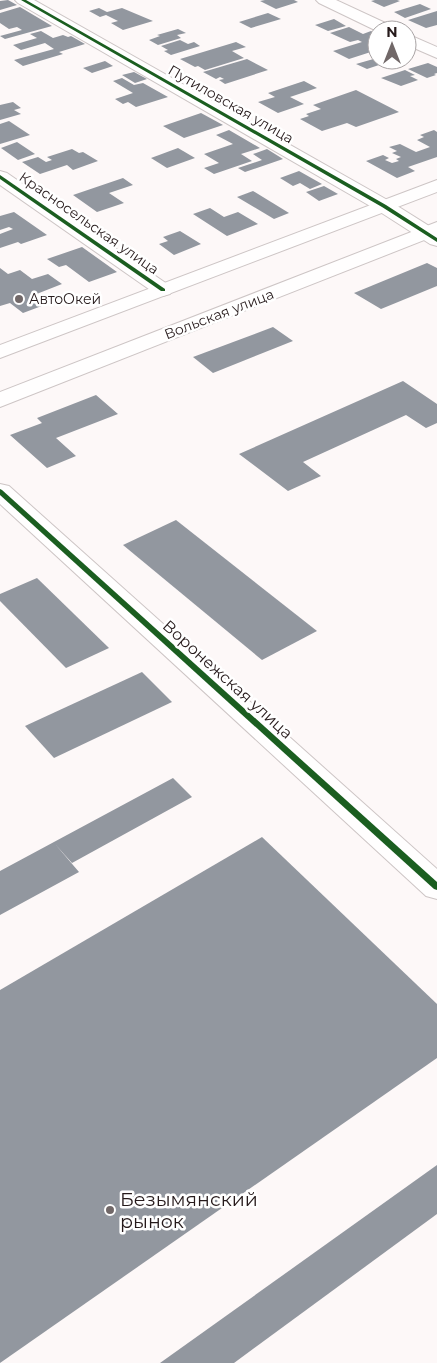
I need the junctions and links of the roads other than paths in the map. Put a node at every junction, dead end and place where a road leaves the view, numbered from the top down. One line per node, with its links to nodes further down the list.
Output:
1 (23, 0): 8 (street, Путиловская улица)
2 (324, 0): 3 (street)
3 (367, 20)
4 (417, 44): 5 (street)
5 (437, 53)
6 (0, 177): 10 (street, Красносельская улица)
7 (437, 186): 8 (street)
8 (384, 206): 9 (street, Путиловская улица); 10 (street)
9 (433, 233): 12 (street, Вольская улица)
10 (163, 290): 11 (street)
11 (0, 352)
12 (0, 400)
13 (0, 491): 14 (street, Воронежская улица)
14 (437, 887)

